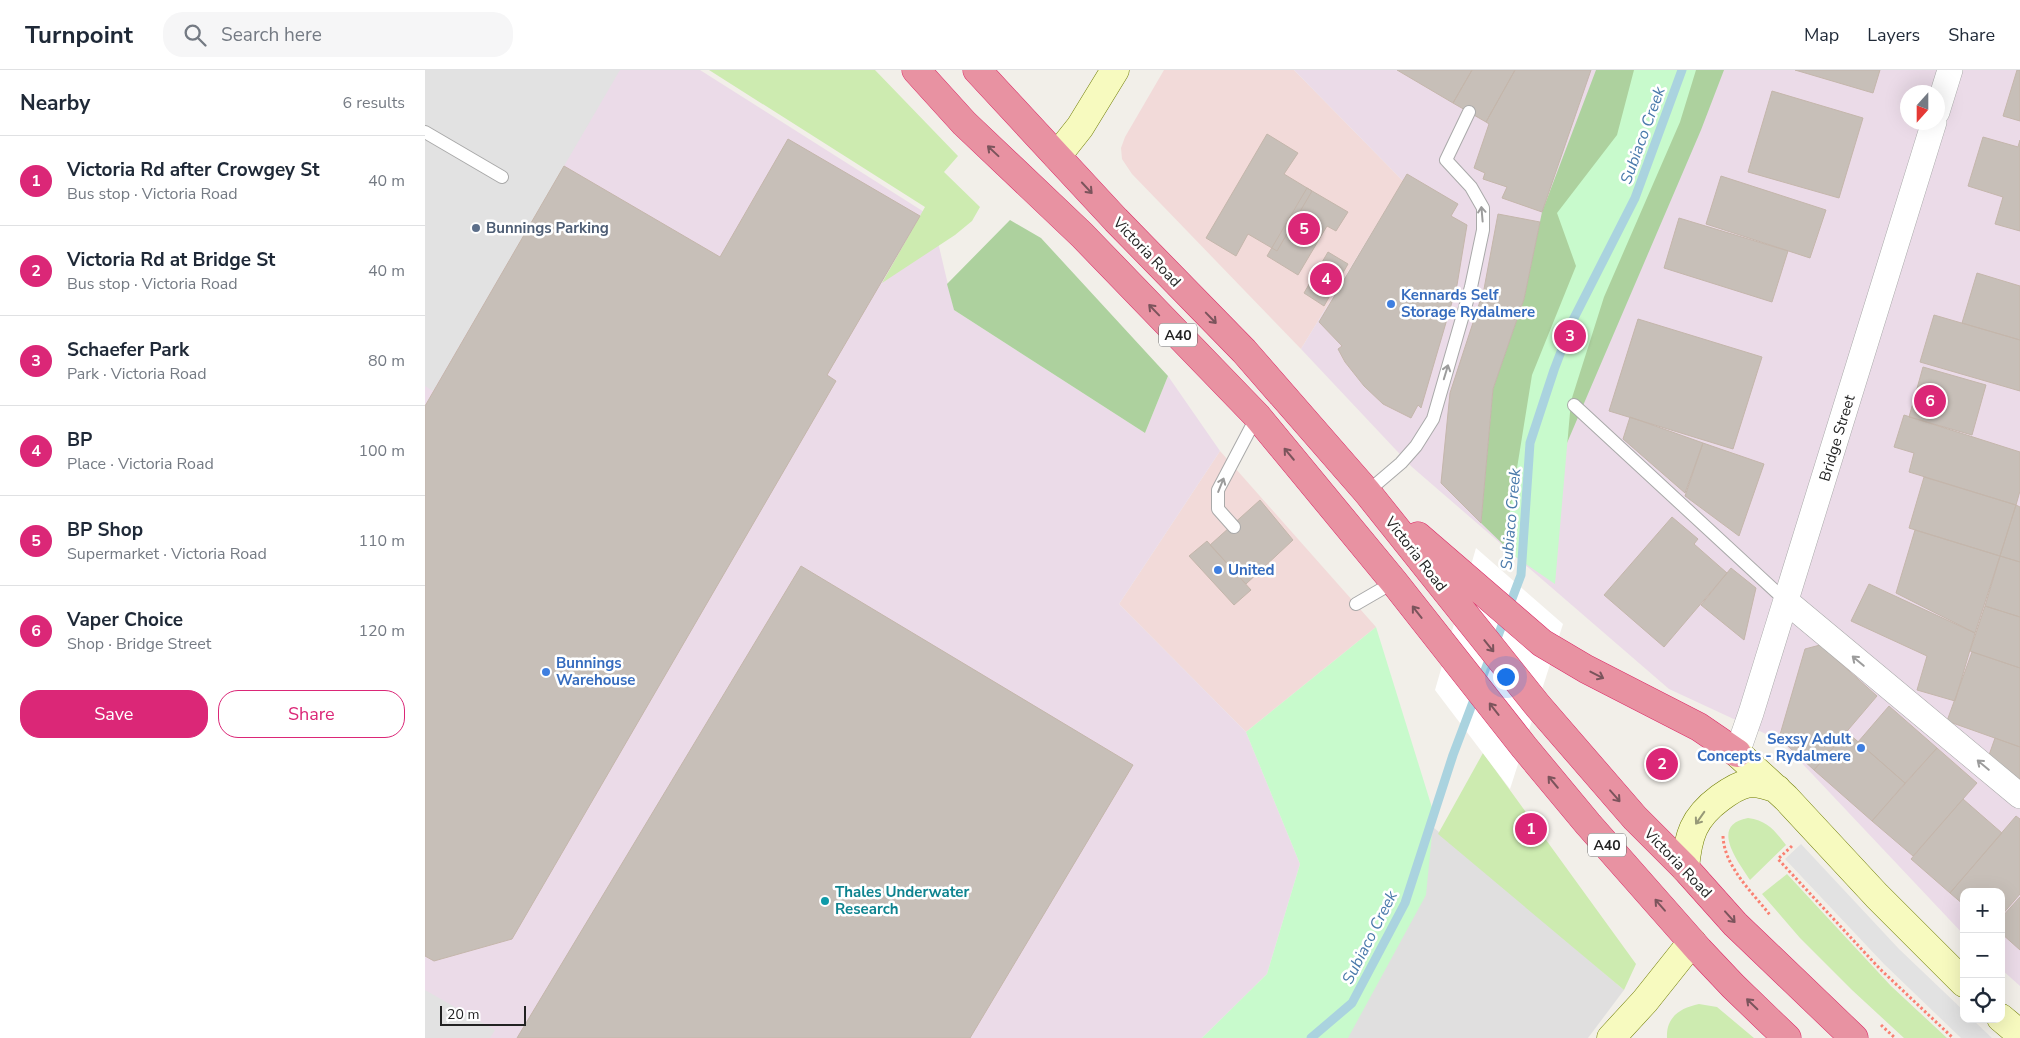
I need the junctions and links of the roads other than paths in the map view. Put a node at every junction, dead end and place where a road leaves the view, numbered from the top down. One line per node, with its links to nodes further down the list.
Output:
1 (917, 70): 11 (highway, A40, one-way to 1)
2 (977, 70): 9 (highway, Victoria Road / A40)
3 (1115, 70): 9 (street)
4 (1951, 70): 5 (street)
5 (1945, 88)
6 (1469, 112): 14 (lane, one-way to 6)
7 (1932, 130): 17 (street, Bridge Street)
8 (425, 132): 10 (lane)
9 (1057, 156): 11 (highway); 14 (highway, Victoria Road / A40, one-way to 14)
10 (502, 177)
11 (1029, 184): 13 (highway, A40, one-way to 11)
12 (1574, 404): 17 (lane)
13 (1257, 416): 15 (lane, one-way to 13); 16 (highway, A40, one-way to 13)
14 (1367, 492): 19 (highway, one-way to 19); 23 (highway, Victoria Road / A40, one-way to 23)
15 (1234, 527)
16 (1394, 582): 18 (lane); 24 (highway, A40, one-way to 16)
17 (1786, 601): 19 (street, Bridge Street); 22 (street, one-way to 17)
18 (1356, 604)
19 (1737, 753): 20 (street); 21 (street)
20 (1736, 786): 21 (street); 23 (street, one-way to 23)
21 (1777, 790): 25 (street)
22 (2020, 796)
23 (1685, 868): 30 (highway, Victoria Road / A40, one-way to 30)
24 (1692, 942): 28 (street); 29 (highway, A40, one-way to 24)
25 (1960, 979)
26 (2005, 1021): 27 (street)
27 (2020, 1034)
28 (1617, 1036)
29 (1787, 1038)
30 (1854, 1038)

